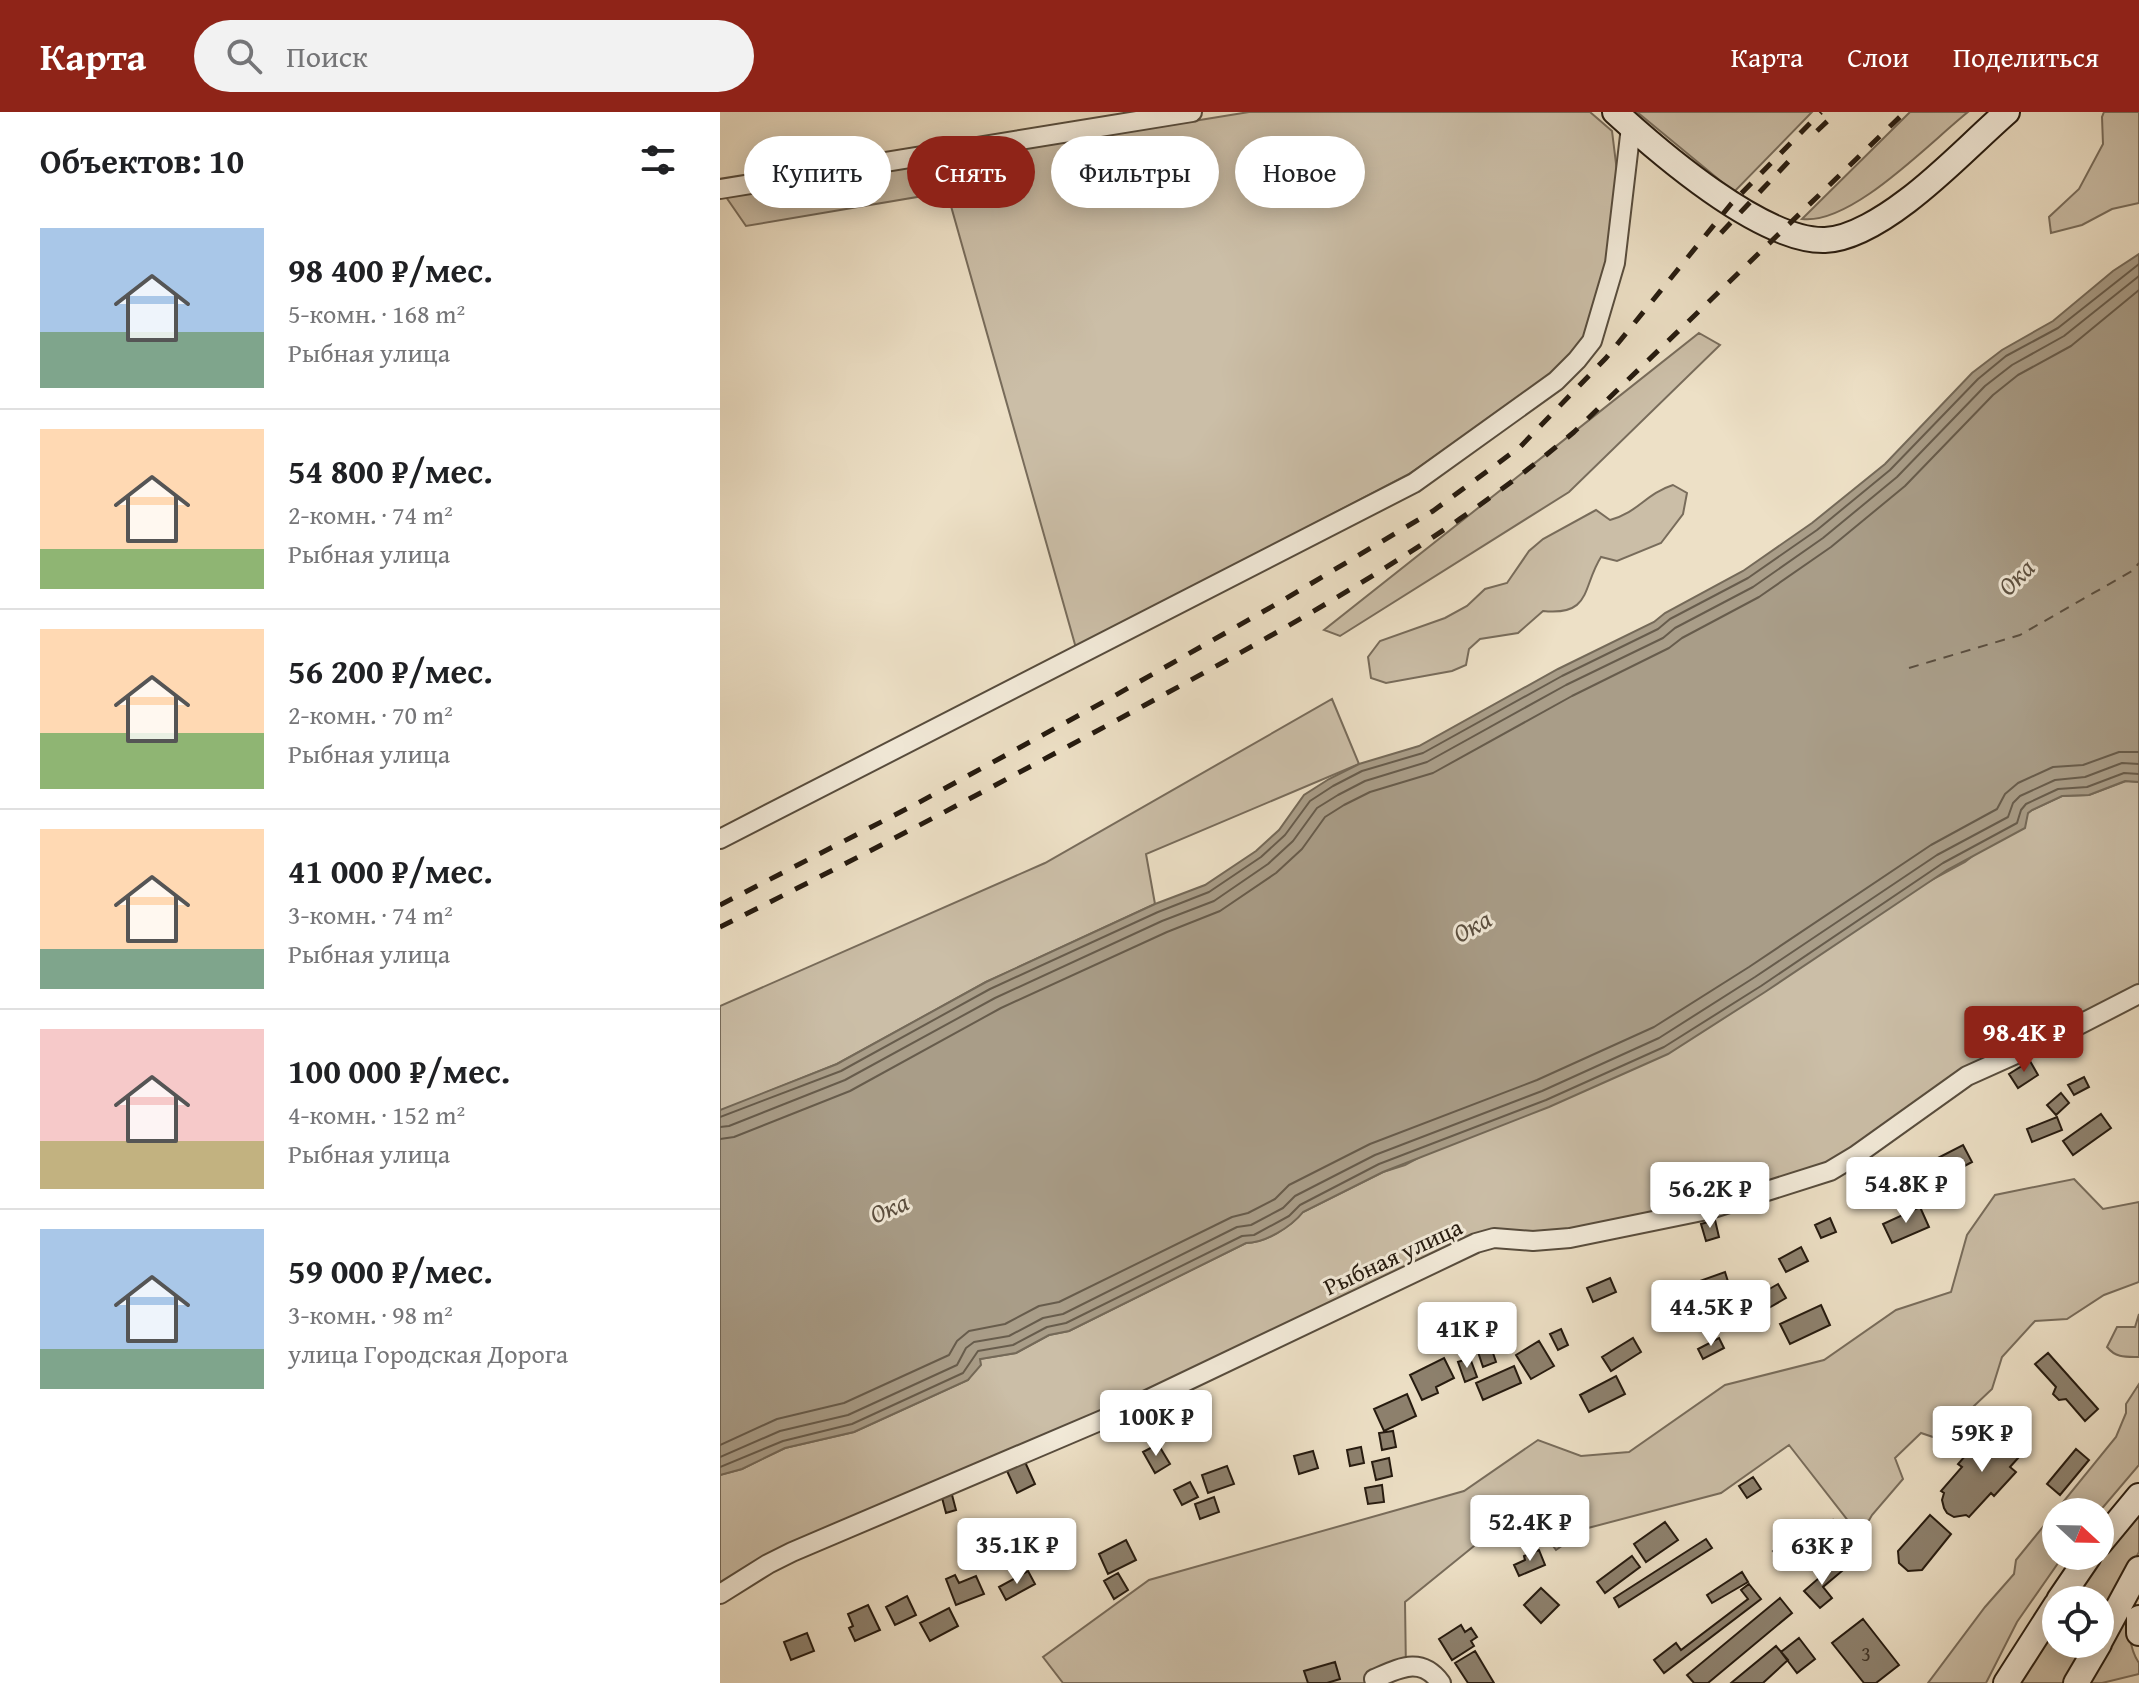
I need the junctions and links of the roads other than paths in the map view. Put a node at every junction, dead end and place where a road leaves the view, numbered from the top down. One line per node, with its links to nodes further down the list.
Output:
1 (1094, 112): 5 (street)
2 (1192, 112): 5 (street)
3 (2007, 112): 4 (main road)
4 (1623, 119): 7 (street)
5 (1108, 125): 6 (street)
6 (720, 189)
7 (720, 839)
8 (2139, 994): 12 (street, Рыбная улица)
9 (2139, 1496): 10 (main road)
10 (2114, 1526)
11 (2139, 1569): 13 (main road)
12 (720, 1594)
13 (2114, 1615)
14 (2139, 1618): 16 (main road)
15 (2042, 1627): 20 (main road)
16 (2139, 1633)
17 (2090, 1658): 21 (main road)
18 (1374, 1679): 19 (street)
19 (1441, 1683)
20 (2006, 1683)
21 (2076, 1683)

